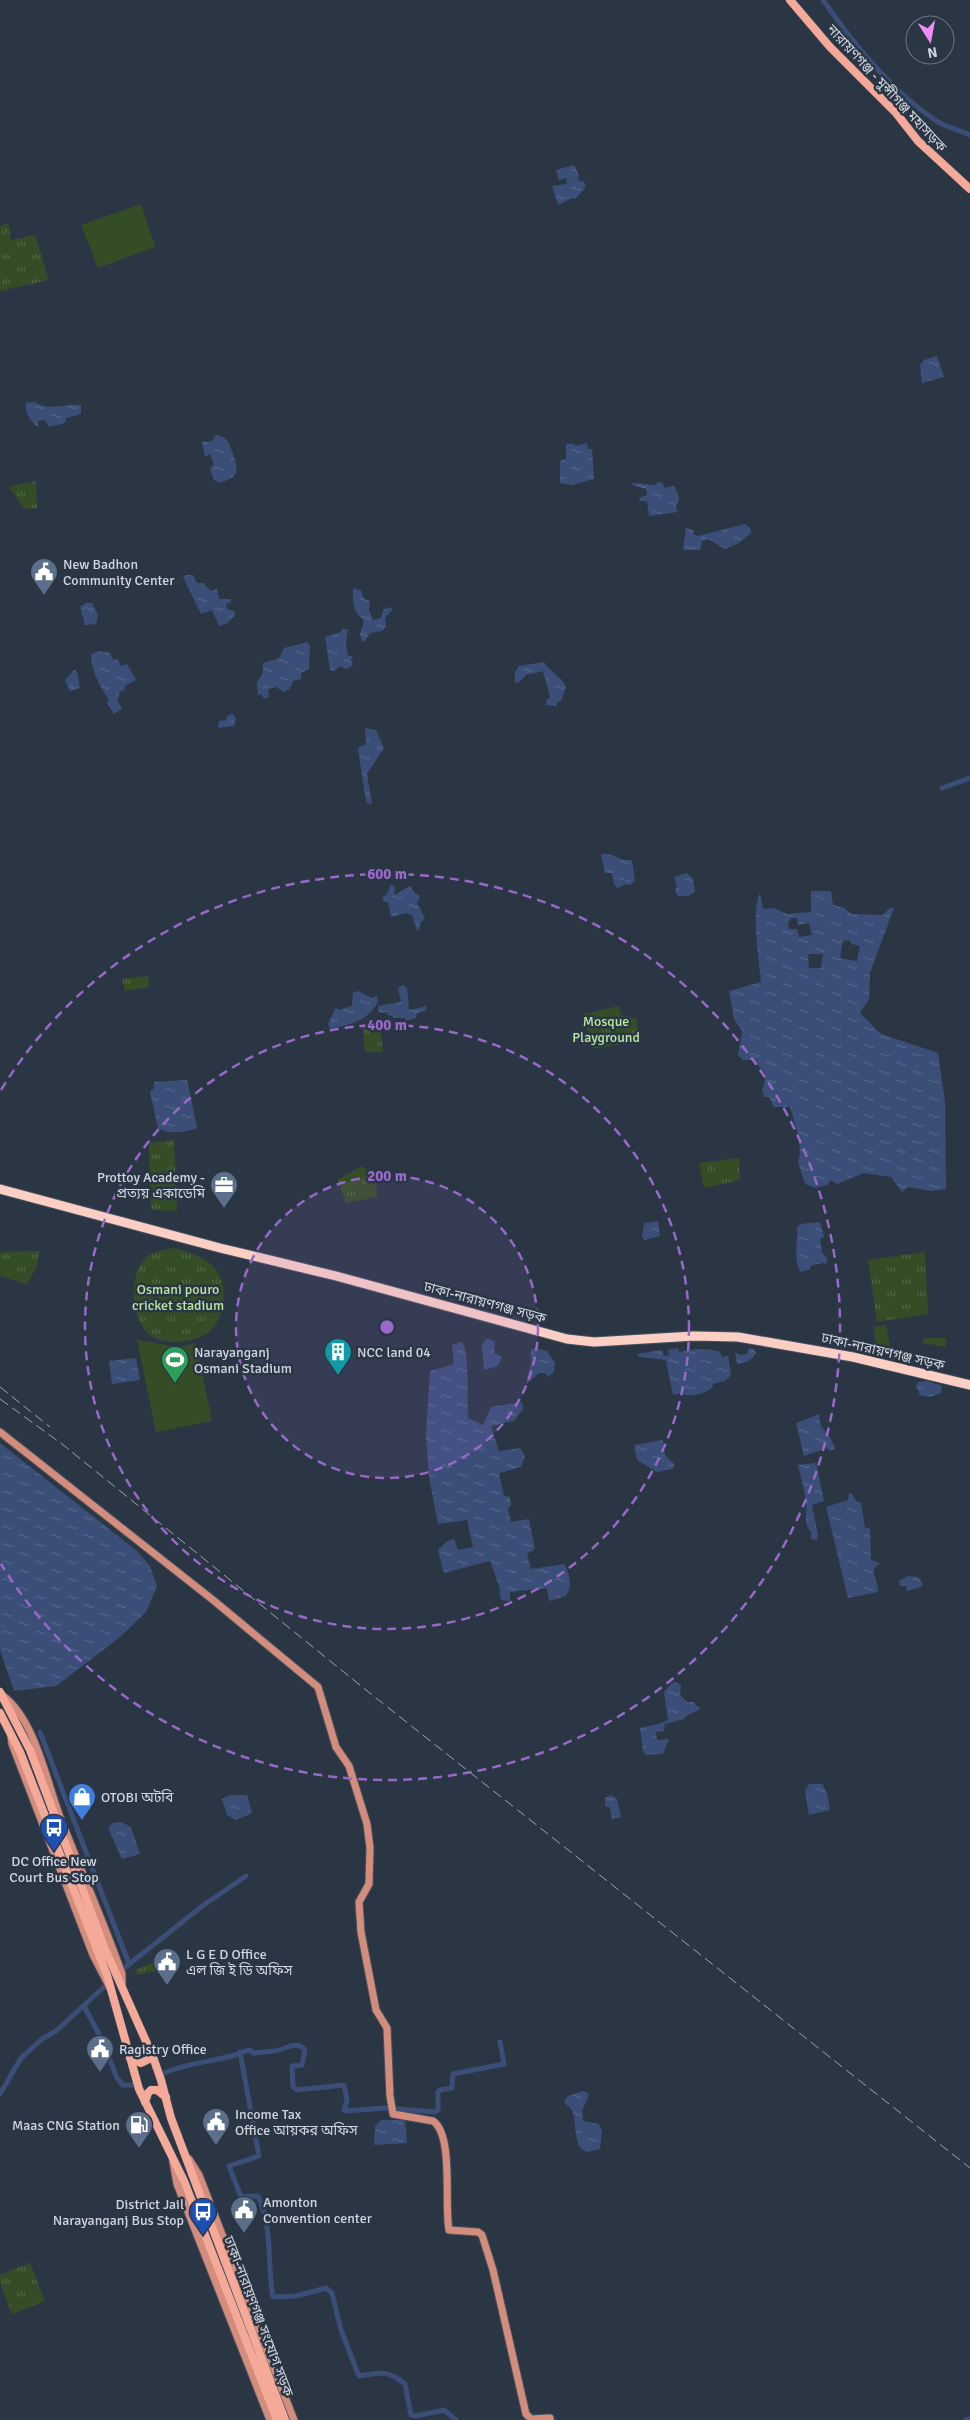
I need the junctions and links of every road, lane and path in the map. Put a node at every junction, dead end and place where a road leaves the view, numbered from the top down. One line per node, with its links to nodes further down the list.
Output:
1 (790, 0): 2 (main road, নারায়ণগঞ্জ - মুন্সীগঞ্জ মহাসড়ক)
2 (970, 189)
3 (0, 1188): 4 (highway, ঢাকা-নারায়ণগঞ্জ সড়ক)
4 (970, 1385)
5 (0, 1432): 18 (street)
6 (1, 1693): 8 (main road, ঢাকা-নারায়ণগঞ্জ সংযোগ সড়ক)
7 (0, 1713): 9 (main road, ঢাকা-নারায়ণগঞ্জ সংযোগ সড়ক)
8 (153, 2057): 9 (main road); 10 (main road, ঢাকা-নারায়ণগঞ্জ সংযোগ সড়ক)
9 (130, 2058): 11 (main road, ঢাকা-নারায়ণগঞ্জ সংযোগ সড়ক)
10 (166, 2097): 11 (main road); 12 (main road, ঢাকা-নারায়ণগঞ্জ সংযোগ সড়ক)
11 (145, 2102): 13 (main road, ঢাকা-নারায়ণগঞ্জ সংযোগ সড়ক)
12 (183, 2150): 16 (main road, ঢাকা-নারায়ণগঞ্জ সংযোগ সড়ক); 17 (street)
13 (172, 2154): 14 (street); 15 (main road, ঢাকা-নারায়ণগঞ্জ সংযোগ সড়ক)
14 (270, 2420)
15 (277, 2420)
16 (285, 2420)
17 (294, 2420)
18 (550, 2420)

